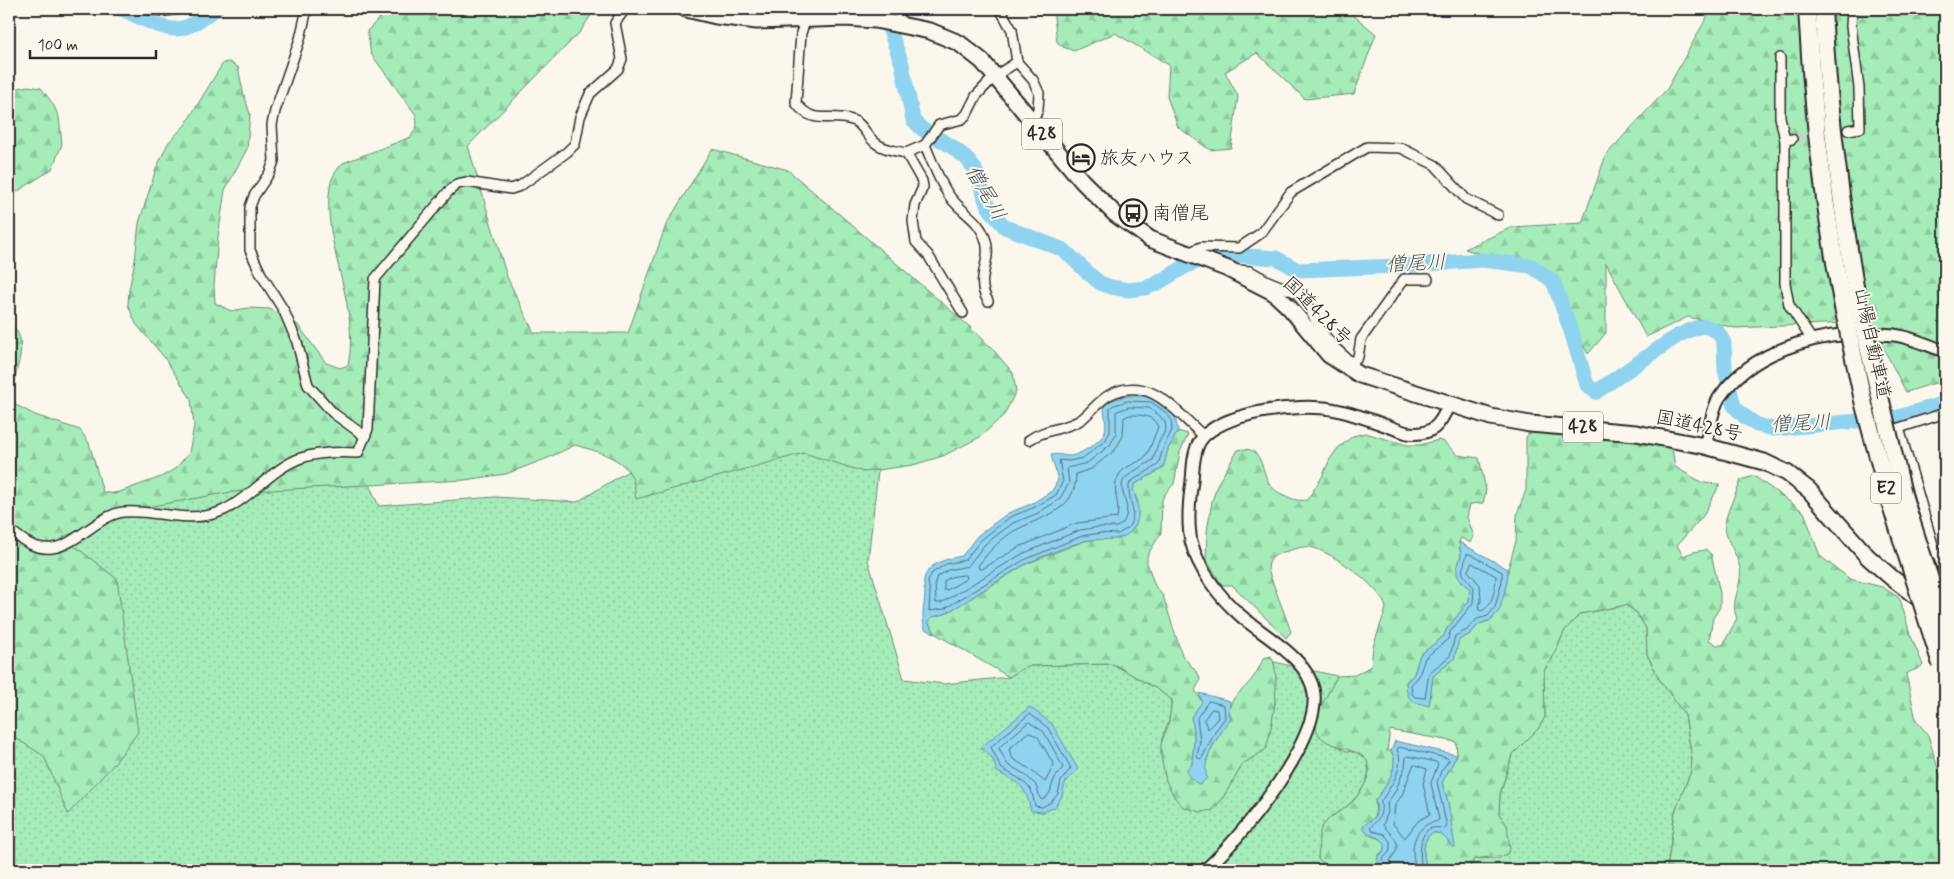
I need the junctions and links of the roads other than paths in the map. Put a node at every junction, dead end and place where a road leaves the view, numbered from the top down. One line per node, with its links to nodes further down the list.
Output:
1 (147, 9): 2 (street)
2 (178, 9)
3 (307, 9): 31 (street)
4 (625, 9): 31 (street)
5 (686, 9): 11 (highway, 国道428号 / 428)
6 (1000, 9): 13 (street)
7 (1807, 9): 23 (highway, 山陽自動車道 / E2)
8 (1822, 9): 23 (highway, 山陽自動車道 / E2)
9 (1852, 9): 16 (street)
10 (891, 18): 11 (highway, 国道428号 / 428); 14 (highway, 国道428号 / 428)
11 (806, 20): 18 (street)
12 (1780, 58): 25 (street)
13 (1017, 62): 14 (street); 15 (street)
14 (995, 76): 15 (highway, 国道428号 / 428); 17 (street)
15 (1033, 122): 20 (highway, 国道428号 / 428)
16 (1848, 130)
17 (925, 145): 18 (street); 22 (street)
18 (906, 153): 24 (street)
19 (1498, 215): 20 (street)
20 (1190, 255): 27 (highway, 国道428号 / 428)
21 (1428, 279): 27 (street)
22 (988, 301)
23 (1850, 306): 37 (highway, 山陽自動車道 / E2, bridge); 38 (highway, 山陽自動車道 / E2, bridge)
24 (963, 313)
25 (1812, 340): 26 (street); 33 (street)
26 (1945, 350)
27 (1350, 366): 28 (highway, 国道428号 / 428)
28 (1449, 404): 30 (street); 33 (highway, 国道428号 / 428)
29 (1945, 413): 35 (street)
30 (1204, 436): 32 (street); 39 (street)
31 (366, 437): 34 (street)
32 (1029, 440)
33 (1705, 446): 36 (highway, 国道428号 / 428)
34 (9, 528)
35 (1945, 572)
36 (1945, 616)
37 (1945, 626)
38 (1943, 670)
39 (1205, 870)

